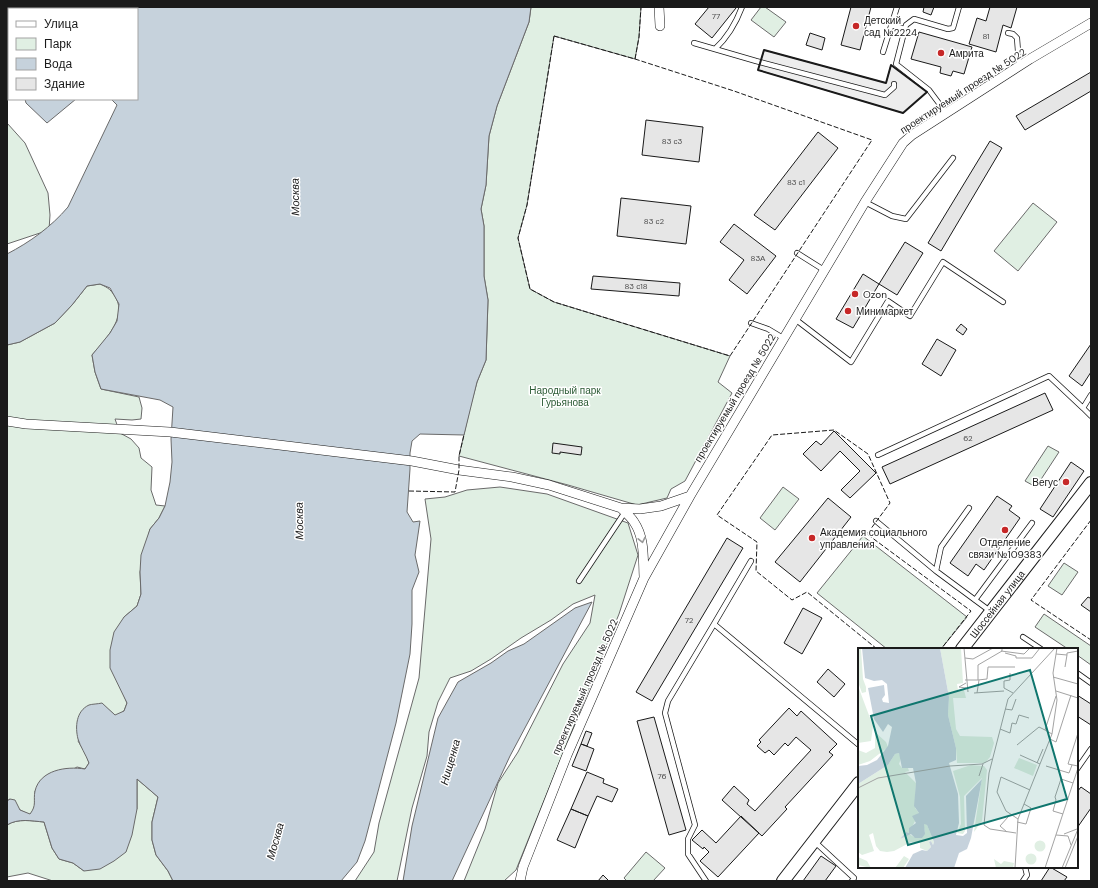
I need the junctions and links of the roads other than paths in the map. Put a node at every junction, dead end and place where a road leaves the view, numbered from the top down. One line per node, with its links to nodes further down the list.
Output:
1 (659, 7): 7 (street)
2 (742, 7): 11 (lane)
3 (897, 7): 6 (lane)
4 (959, 7): 8 (lane)
5 (1091, 23): 13 (street, проектируемый проезд № 5022)
6 (892, 25): 8 (lane); 12 (lane)
7 (660, 26)
8 (904, 29): 15 (lane)
9 (1008, 33): 13 (lane)
10 (694, 44): 11 (lane)
11 (715, 49): 14 (lane)
12 (883, 52)
13 (1019, 66): 15 (street, проектируемый проезд № 5022)
14 (894, 84)
15 (947, 114): 17 (street, проектируемый проезд № 5022)
16 (953, 158): 17 (lane)
17 (864, 202): 19 (street, проектируемый проезд № 5022)
18 (797, 254): 19 (lane)
19 (824, 270): 21 (street, проектируемый проезд № 5022)
20 (1003, 302): 21 (lane)
21 (794, 319): 23 (street, проектируемый проезд № 5022)
22 (751, 324): 23 (lane)
23 (783, 338): 30 (street, проектируемый проезд № 5022)
24 (1091, 395): 25 (lane)
25 (1082, 408): 26 (lane); 28 (lane)
26 (1091, 416)
27 (7, 421): 32 (street)
28 (878, 455)
29 (1091, 482): 40 (main road, Шоссейная улица)
30 (690, 496): 32 (street); 37 (street, проектируемый проезд № 5022)
31 (969, 508): 36 (lane)
32 (623, 510): 37 (street, one-way to 37); 38 (lane)
33 (876, 521): 36 (lane)
34 (1032, 523): 39 (lane)
35 (751, 561): 41 (lane)
36 (936, 571): 39 (lane)
37 (644, 578): 53 (street, проектируемый проезд № 5022)
38 (579, 581)
39 (975, 600): 40 (lane)
40 (990, 611): 43 (main road, Шоссейная улица)
41 (714, 624): 47 (lane); 54 (lane)
42 (1023, 637): 44 (lane)
43 (963, 648)
44 (1040, 648)
45 (1078, 674): 46 (lane)
46 (1091, 683)
47 (858, 744)
48 (1091, 749): 49 (lane)
49 (1078, 768)
50 (858, 785): 51 (main road)
51 (814, 840): 55 (main road); 56 (lane)
52 (1025, 868): 57 (lane)
53 (520, 881)
54 (706, 881)
55 (783, 881)
56 (852, 881)
57 (1023, 881)

